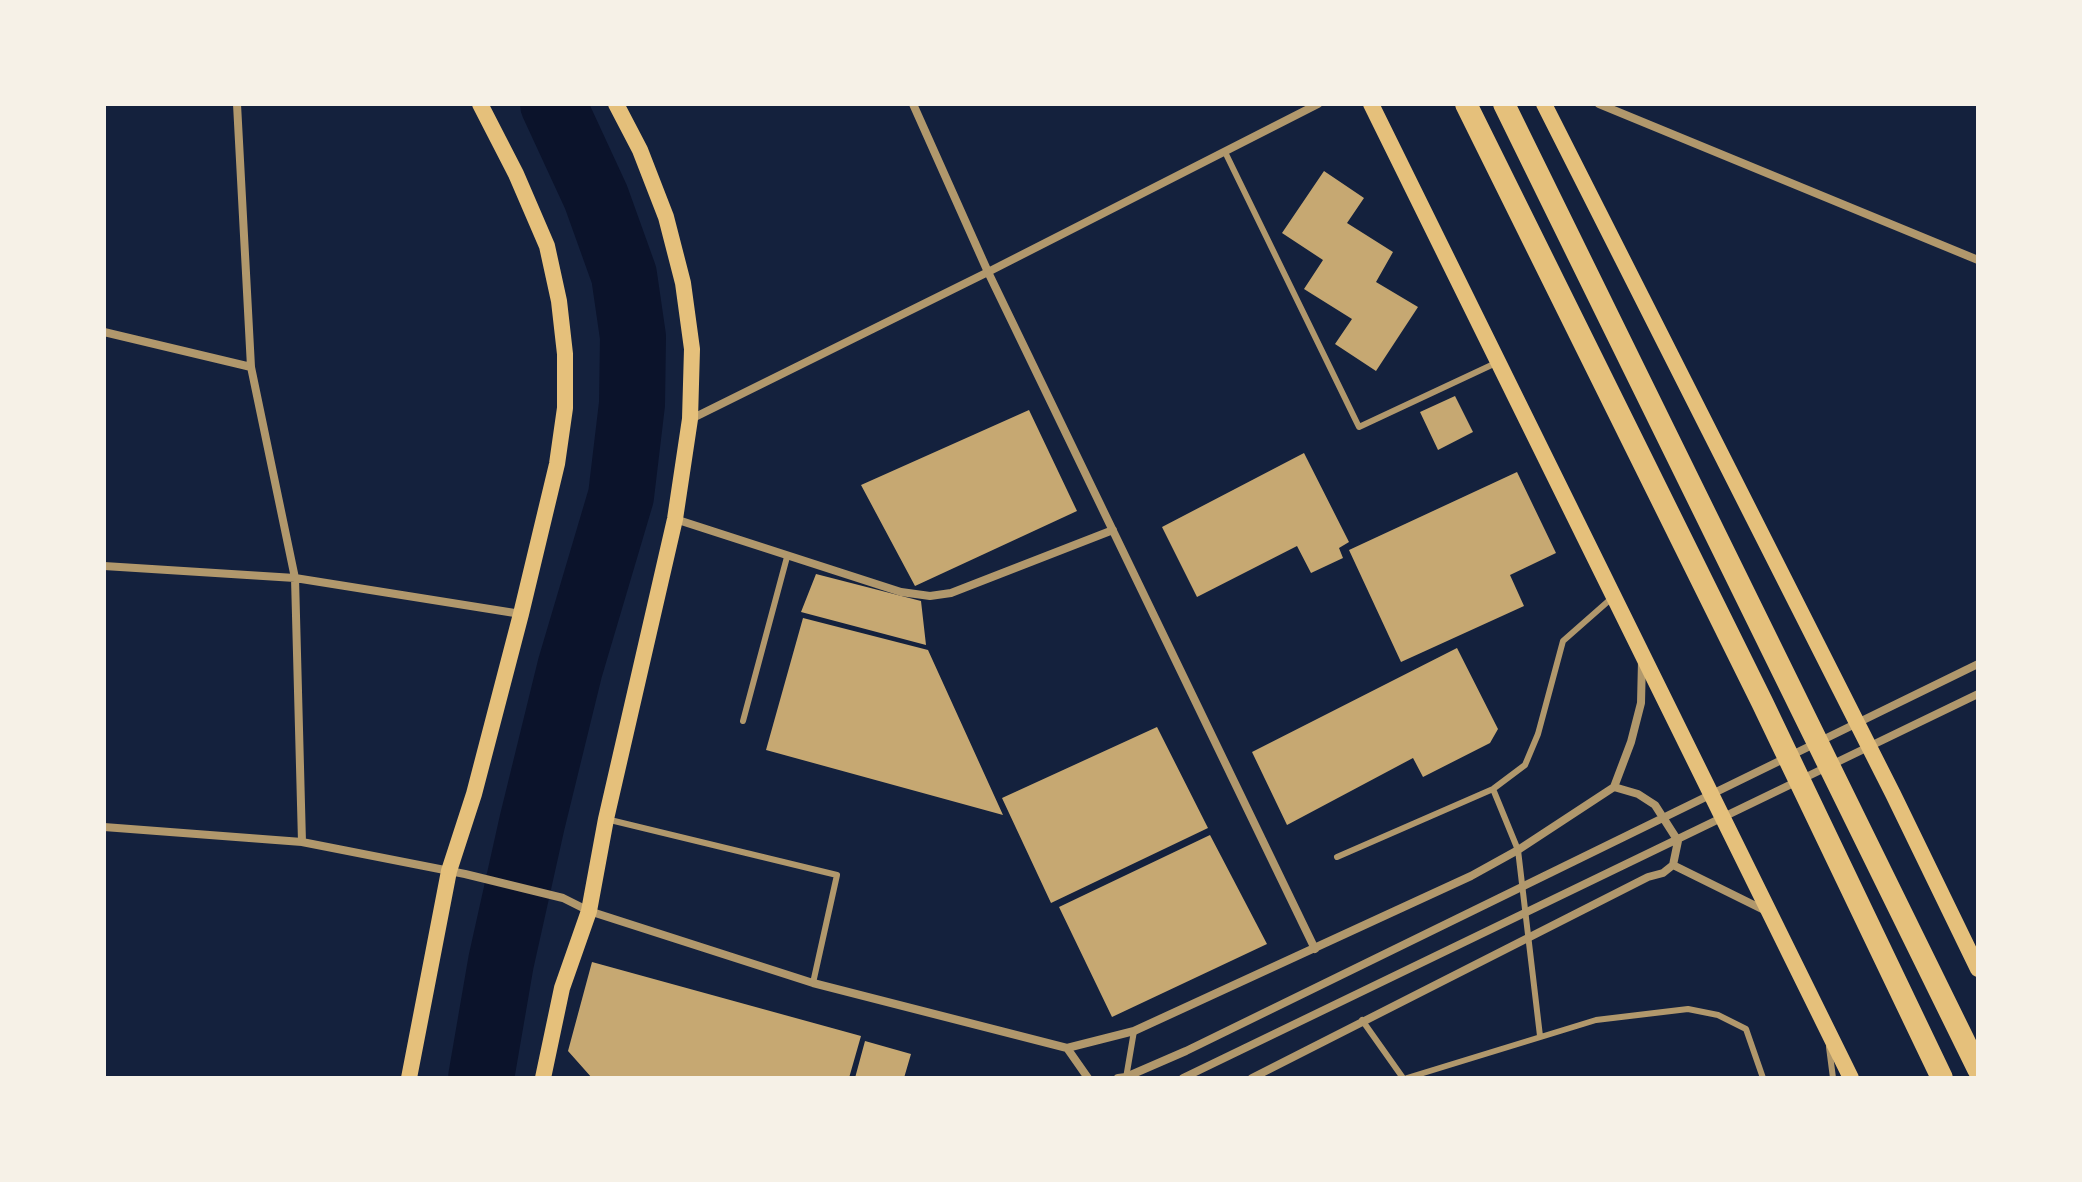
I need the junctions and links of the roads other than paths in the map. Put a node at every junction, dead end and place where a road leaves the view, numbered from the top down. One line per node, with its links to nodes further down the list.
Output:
1 (237, 104): 16 (street)
2 (480, 104): 24 (main road)
3 (616, 104): 17 (main road)
4 (913, 104): 13 (street)
5 (1318, 104): 11 (street)
6 (1371, 104): 15 (main road)
7 (1466, 104): 61 (highway)
8 (1504, 104): 49 (highway)
9 (1544, 104): 42 (main road)
10 (1599, 104): 12 (street)
11 (1225, 152): 13 (street); 15 (lane)
12 (1978, 260)
13 (988, 272): 17 (street); 19 (street)
14 (104, 332): 16 (street)
15 (1498, 362): 23 (main road)
16 (251, 367): 22 (street)
17 (690, 419): 18 (main road)
18 (675, 519): 20 (street); 31 (main road)
19 (1113, 530): 20 (street); 41 (street)
20 (787, 557): 28 (lane)
21 (104, 566): 22 (street)
22 (295, 578): 24 (street); 33 (street)
23 (1613, 597): 25 (main road); 30 (lane)
24 (521, 614): 37 (main road)
25 (1642, 656): 29 (street); 39 (main road)
26 (1978, 664): 54 (street)
27 (1978, 694): 55 (street)
28 (743, 721)
29 (1614, 787): 34 (street); 36 (street)
30 (1493, 789): 34 (lane); 35 (lane)
31 (606, 819): 38 (main road); 43 (lane)
32 (104, 827): 33 (street)
33 (302, 842): 37 (street)
34 (1518, 850): 40 (lane); 41 (street)
35 (1337, 857)
36 (1673, 865): 39 (street); 40 (street)
37 (457, 872): 38 (street); 50 (main road)
38 (589, 911): 43 (street); 51 (main road)
39 (1767, 911): 46 (main road)
40 (1529, 936): 44 (street); 47 (lane)
41 (1315, 949): 45 (street)
42 (1978, 969)
43 (813, 983): 48 (street)
44 (1362, 1020): 56 (street); 57 (lane)
45 (1134, 1031): 48 (street); 54 (lane)
46 (1827, 1031): 59 (lane); 60 (main road)
47 (1540, 1036): 57 (lane); 58 (lane)
48 (1067, 1048): 52 (street)
49 (1978, 1069)
50 (409, 1078)
51 (543, 1078)
52 (1088, 1078)
53 (1118, 1078): 54 (street)
54 (1126, 1078)
55 (1183, 1078)
56 (1252, 1078)
57 (1405, 1078)
58 (1763, 1078)
59 (1833, 1078)
60 (1851, 1078)
61 (1942, 1078)

